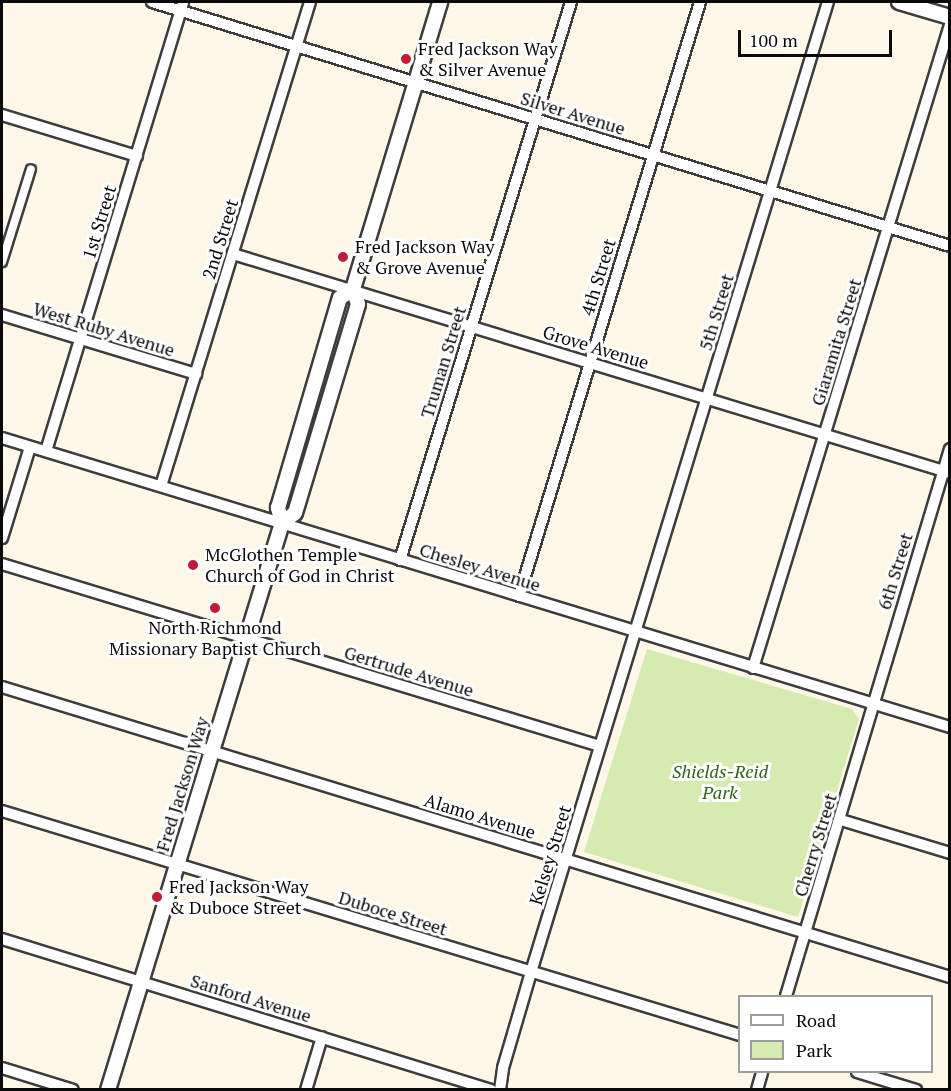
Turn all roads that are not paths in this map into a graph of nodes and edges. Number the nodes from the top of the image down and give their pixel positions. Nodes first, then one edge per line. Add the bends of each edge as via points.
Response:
1 (152, 2) edge
2 (309, 2) edge
3 (440, 2) edge
4 (571, 2) edge
5 (700, 2) edge
6 (828, 2) edge
7 (899, 2) edge
8 (182, 6) edge
9 (950, 17) edge
10 (950, 25) edge
11 (296, 46) junction
12 (416, 82) junction
13 (2, 115) edge
14 (535, 118) junction
15 (653, 154) junction
16 (137, 156) junction
17 (31, 169) dead end
18 (771, 190) junction
19 (888, 227) junction
20 (950, 246) edge
21 (233, 254) junction
22 (2, 262) edge
23 (353, 290) junction
24 (2, 315) edge
25 (471, 327) junction
26 (80, 338) junction
27 (589, 362) junction
28 (196, 374) junction
29 (707, 399) junction
30 (824, 435) junction
31 (2, 438) edge
32 (30, 447) junction
33 (950, 449) edge
34 (46, 452) junction
35 (946, 472) edge
36 (161, 486) junction
37 (282, 523) junction
38 (2, 538) edge
39 (400, 560) junction
40 (2, 564) edge
41 (519, 596) junction
42 (636, 632) junction
43 (245, 639) junction
44 (753, 668) junction
45 (2, 687) edge
46 (872, 703) junction
47 (950, 727) edge
48 (600, 746) junction
49 (211, 751) junction
50 (2, 811) edge
51 (841, 820) junction
52 (950, 853) edge
53 (566, 859) junction
54 (177, 864) junction
55 (806, 933) junction
56 (2, 939) edge
57 (531, 972) junction
58 (950, 977) edge
59 (142, 982) junction
60 (786, 995) edge
61 (738, 1034) edge
62 (322, 1037) junction
63 (2, 1068) edge
64 (761, 1073) edge
65 (864, 1073) edge
66 (73, 1089) edge
67 (108, 1089) edge
68 (306, 1089) edge
69 (491, 1089) edge
70 (500, 1089) edge
71 (757, 1089) edge
72 (916, 1089) edge

1 - 8 street, Silver Avenue
2 - 11 street, 2nd Street
3 - 12 street, Fred Jackson Way
4 - 14 street, Truman Street
5 - 15 street, 4th Street
6 - 18 street, 5th Street
7 - 9 street
8 - 11 street, Silver Avenue
8 - 16 street, 1st Street
10 - 19 street, Giaramita Street
11 - 12 street, Silver Avenue
11 - 21 street, 2nd Street
12 - 14 street, Silver Avenue
12 - 23 street, Fred Jackson Way
13 - 16 street
14 - 15 street, Silver Avenue
14 - 25 street, Truman Street
15 - 18 street, Silver Avenue
15 - 27 street, 4th Street
16 - 26 street, 1st Street
17 - 22 street
18 - 19 street, Silver Avenue
18 - 29 street, 5th Street
19 - 20 street, Silver Avenue
19 - 30 street, Giaramita Street
21 - 23 street, Grove Avenue
21 - 28 street, 2nd Street
23 - 25 street, Grove Avenue
23 - 37 street, Fred Jackson Way via 340,298 278,508
24 - 26 street, West Ruby Avenue
25 - 27 street, Grove Avenue
25 - 39 street, Truman Street
26 - 28 street, West Ruby Avenue
26 - 34 street, 1st Street
27 - 29 street, Grove Avenue
27 - 41 street, 4th Street
28 - 36 street, 2nd Street
29 - 30 street, Grove Avenue
29 - 42 street, 5th Street
30 - 35 street, Grove Avenue
30 - 44 street, Giaramita Street
31 - 32 street, Chesley Avenue
32 - 34 street, Chesley Avenue
32 - 38 street
33 - 35 street, 6th Street
34 - 36 street, Chesley Avenue
35 - 46 street, 6th Street
36 - 37 street, Chesley Avenue
37 - 39 street, Chesley Avenue
37 - 43 street, Fred Jackson Way
39 - 41 street, Chesley Avenue
40 - 43 street, Gertrude Avenue
41 - 42 street, Chesley Avenue
42 - 44 street, Chesley Avenue
42 - 48 street, Kelsey Street
43 - 48 street, Gertrude Avenue
43 - 49 street, Fred Jackson Way
44 - 46 street, Chesley Avenue
45 - 49 street, Alamo Avenue
46 - 47 street, Chesley Avenue
46 - 51 street, Cherry Street
48 - 53 street, Kelsey Street
49 - 53 street, Alamo Avenue
49 - 54 street, Fred Jackson Way
50 - 54 street, Duboce Street
51 - 52 street
51 - 55 street, Cherry Street
53 - 55 street, Alamo Avenue
53 - 57 street, Kelsey Street
54 - 57 street, Duboce Street
54 - 59 street, Fred Jackson Way
55 - 58 street, Alamo Avenue
55 - 60 street, Cherry Street
56 - 59 street, Sanford Avenue
57 - 61 street, Duboce Street
57 - 70 street, Kelsey Street
59 - 62 street, Sanford Avenue
59 - 67 street, Fred Jackson Way
62 - 68 street
62 - 69 street, Sanford Avenue
63 - 66 street
64 - 71 street
65 - 72 street

